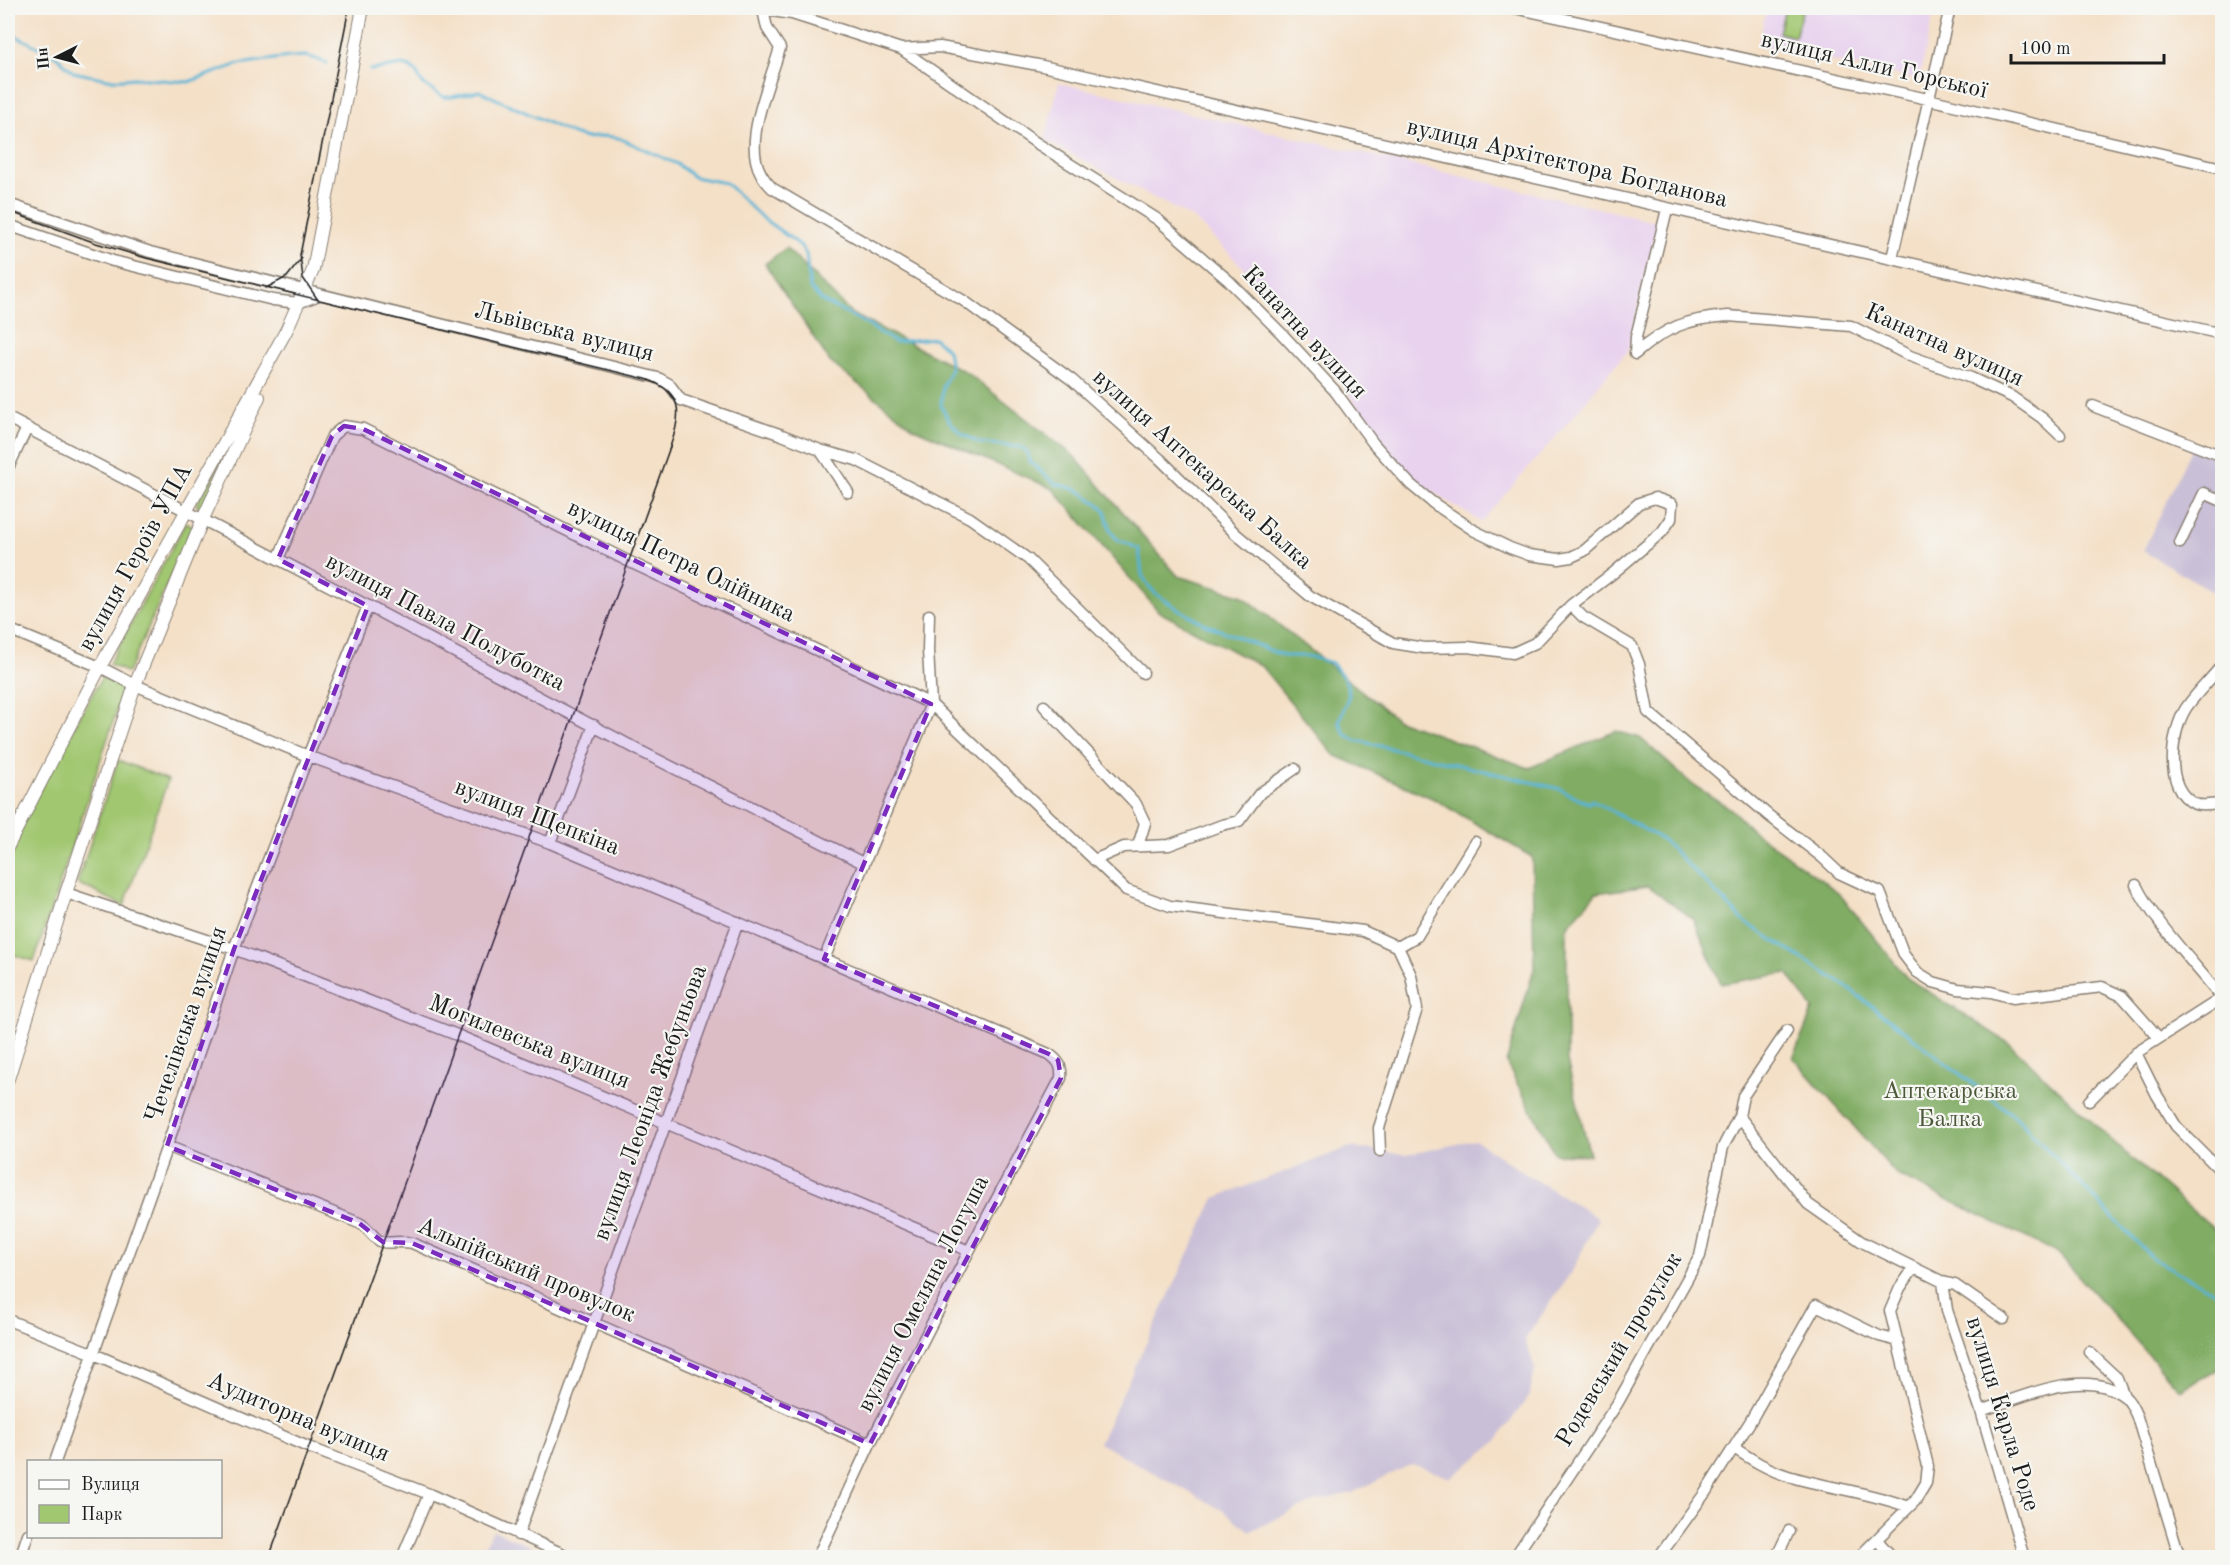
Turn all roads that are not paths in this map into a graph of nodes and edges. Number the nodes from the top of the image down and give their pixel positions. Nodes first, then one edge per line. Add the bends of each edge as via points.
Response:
1 (363, 8) edge
2 (752, 8) edge
3 (1515, 8) edge
4 (1950, 8) edge
5 (764, 9) junction
6 (793, 11) edge
7 (901, 49) junction
8 (1929, 100) junction
9 (2223, 168) edge
10 (8, 204) edge
11 (1667, 209) junction
12 (8, 225) edge
13 (1892, 258) junction
14 (303, 294) junction
15 (2223, 334) edge
16 (2093, 406) dead end
17 (8, 418) edge
18 (27, 428) junction
19 (2060, 435) dead end
20 (820, 450) junction
21 (2223, 456) edge
22 (8, 468) edge
23 (848, 492) dead end
24 (2223, 501) edge
25 (185, 512) junction
26 (202, 521) junction
27 (2180, 543) dead end
28 (278, 559) junction
29 (1571, 605) junction
30 (368, 606) junction
31 (928, 615) dead end
32 (8, 629) edge
33 (2223, 665) edge
34 (100, 667) junction
35 (1143, 673) dead end
36 (135, 685) junction
37 (931, 704) junction
38 (1044, 706) dead end
39 (594, 725) junction
40 (308, 756) junction
41 (1296, 769) dead end
42 (2223, 804) edge
43 (1475, 842) dead end
44 (550, 843) junction
45 (8, 846) edge
46 (1138, 846) junction
47 (1094, 860) junction
48 (863, 863) junction
49 (2136, 885) dead end
50 (66, 893) junction
51 (738, 922) junction
52 (1398, 947) junction
53 (234, 950) junction
54 (825, 959) junction
55 (2223, 998) edge
56 (1786, 1031) dead end
57 (2159, 1038) junction
58 (2136, 1053) junction
59 (1049, 1054) joint
60 (8, 1079) edge
61 (2089, 1101) dead end
62 (1739, 1116) junction
63 (665, 1122) junction
64 (167, 1146) junction
65 (1380, 1151) dead end
66 (2223, 1172) edge
67 (969, 1251) junction
68 (1914, 1268) junction
69 (1943, 1282) junction
70 (2004, 1319) dead end
71 (8, 1320) edge
72 (595, 1322) junction
73 (1898, 1341) junction
74 (2089, 1352) dead end
75 (94, 1354) junction
76 (2124, 1396) junction
77 (1981, 1411) junction
78 (870, 1444) junction
79 (1734, 1448) junction
80 (55, 1460) edge
81 (429, 1494) junction
82 (1909, 1507) junction
83 (1789, 1531) dead end
84 (518, 1535) junction
85 (27, 1537) edge
86 (1877, 1540) junction
87 (20, 1557) edge
88 (402, 1557) edge
89 (572, 1557) edge
90 (817, 1557) edge
91 (1515, 1557) edge
92 (1658, 1557) edge
93 (1776, 1557) edge
94 (1858, 1557) edge
95 (1893, 1557) edge
96 (2024, 1557) edge
97 (2180, 1557) edge

1 - 14 street via 313,270
2 - 5 street, Канатна вулиця
3 - 8 street, вулиця Алли Горської
4 - 8 street
5 - 6 street, Канатна вулиця
5 - 29 street, вулиця Аптекарська Балка via 767,28 780,48 761,111 756,161 772,188 964,301 1072,380 1236,534 1310,596 1393,643 1513,653 1535,643
6 - 7 street, Канатна вулиця
7 - 11 street, вулиця Архітектора Богданова via 940,47 1038,65
7 - 29 street, Канатна вулиця via 1035,142 1157,219 1197,252 1335,391 1373,443 1410,484 1476,531 1529,555 1559,559 1584,551 1639,503 1655,498 1672,504 1671,519 1662,532
8 - 9 street, вулиця Алли Горської
8 - 13 street
10 - 14 street via 121,244
11 - 13 street, вулиця Архітектора Богданова
11 - 19 street, Канатна вулиця via 1635,354 1670,328 1710,317 1851,326 1910,356 2012,397
12 - 14 street, Львівська вулиця via 113,261 273,300
13 - 15 street, вулиця Архітектора Богданова
14 - 20 street, Львівська вулиця via 639,372 669,384 681,400
14 - 25 street, вулиця Героїв УПА via 281,341
14 - 26 street, вулиця Героїв УПА
16 - 21 street
17 - 18 street, вулиця Павла Полуботка
18 - 22 street
18 - 25 street, вулиця Павла Полуботка
20 - 23 street
20 - 35 street, Львівська вулиця via 856,460 970,518 1028,558
24 - 27 street via 2204,493
25 - 26 street, вулиця Павла Полуботка
25 - 34 street, вулиця Героїв УПА
26 - 28 street, вулиця Павла Полуботка
26 - 36 street, вулиця Героїв УПА
28 - 30 street, вулиця Павла Полуботка
28 - 37 street, вулиця Петра Олійника via 332,436 344,426 363,429 645,569
29 - 57 street via 1583,617 1632,646 1640,664 1648,712 1839,873 1880,892 1904,955 1917,972 1950,987 2013,998 2102,987 2122,996
30 - 39 street, вулиця Павла Полуботка
30 - 40 street, Чечелівська вулиця
31 - 37 street
32 - 34 street, вулиця Щепкіна
33 - 42 street via 2186,708 2176,732 2172,760 2177,786 2184,795 2196,805
34 - 36 street, вулиця Щепкіна
34 - 45 street, вулиця Героїв УПА
36 - 40 street, вулиця Щепкіна
36 - 50 street, вулиця Героїв УПА
37 - 47 street, вулиця Петра Олійника
37 - 48 street
38 - 46 street via 1136,804 1145,823
39 - 44 street
39 - 48 street, вулиця Павла Полуботка
40 - 44 street, вулиця Щепкіна
40 - 53 street, Чечелівська вулиця
41 - 46 street via 1260,793 1239,821 1170,845
43 - 52 street via 1417,936
44 - 51 street, вулиця Щепкіна
46 - 47 street via 1124,847
47 - 52 street, вулиця Петра Олійника via 1126,890 1170,906 1363,931
48 - 54 street
49 - 55 street
50 - 53 street, Могилевська вулиця
50 - 60 street, вулиця Героїв УПА
51 - 54 street, вулиця Щепкіна
51 - 63 street, вулиця Леоніда Жебуньова
52 - 65 street via 1412,975 1417,1009 1379,1128
53 - 63 street, Могилевська вулиця
53 - 64 street, Чечелівська вулиця
54 - 59 street, вулиця Щепкіна
55 - 57 street
56 - 62 street, Родевський провулок via 1743,1096
57 - 58 street
58 - 61 street
58 - 66 street via 2176,1126
59 - 67 street, вулиця Омеляна Логуша via 1058,1060 1061,1078
62 - 68 street via 1808,1204 1863,1242
62 - 91 street, Родевський провулок via 1723,1147 1700,1256 1617,1404
63 - 67 street, Могилевська вулиця
63 - 72 street, вулиця Леоніда Жебуньова
64 - 72 street, Альпійський провулок via 366,1226 383,1242 412,1243
64 - 75 street, Чечелівська вулиця
67 - 78 street, вулиця Омеляна Логуша
68 - 69 street
68 - 73 street via 1890,1311
69 - 70 street
69 - 77 street, вулиця Карла Роде via 1947,1310
71 - 75 street, Аудиторна вулиця
72 - 78 street, Альпійський провулок
72 - 84 street, вулиця Леоніда Жебуньова
73 - 79 street via 1879,1336 1816,1305
73 - 82 street via 1928,1466 1926,1483
74 - 76 street via 2117,1378
75 - 80 street, Чечелівська вулиця
75 - 81 street, Аудиторна вулиця via 308,1447
76 - 77 street via 2102,1386 2079,1382
76 - 97 street via 2137,1417
77 - 96 street, вулиця Карла Роде
78 - 90 street, вулиця Омеляна Логуша
79 - 82 street via 1785,1475
79 - 92 street
81 - 84 street, Аудиторна вулиця
81 - 88 street
82 - 86 street
83 - 93 street
84 - 89 street, Аудиторна вулиця
85 - 87 street
86 - 94 street
86 - 95 street

